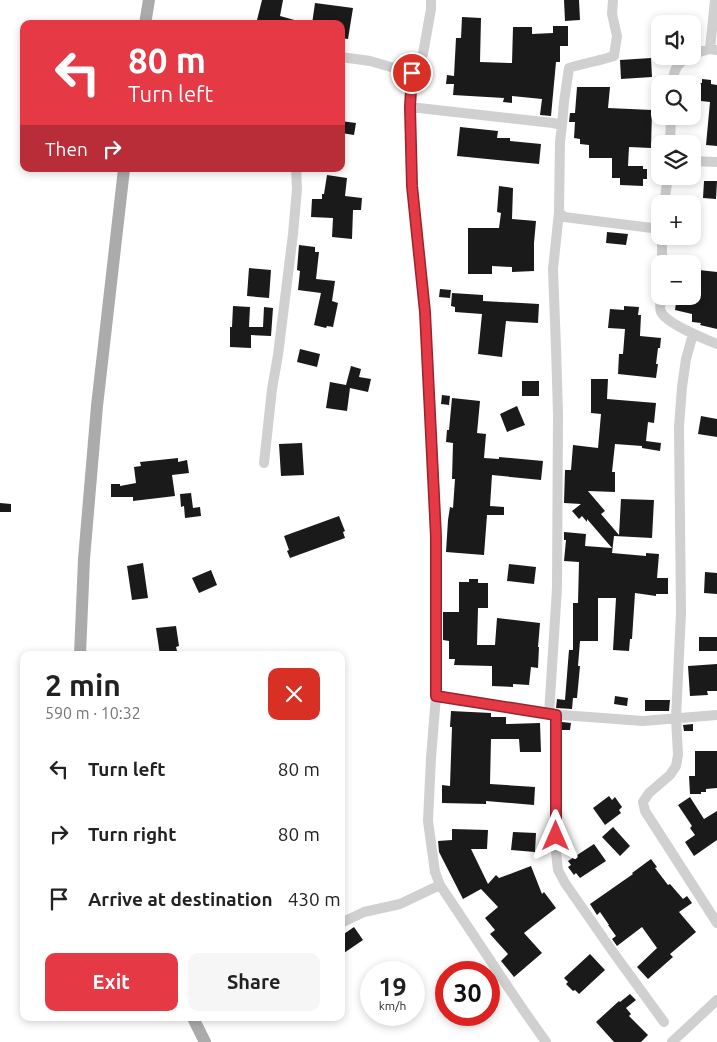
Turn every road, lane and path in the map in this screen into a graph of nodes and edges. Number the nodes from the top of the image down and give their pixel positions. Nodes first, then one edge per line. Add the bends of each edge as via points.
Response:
1 (149, 0) edge
2 (431, 0) edge
3 (613, 0) edge
4 (715, 0) edge
5 (146, 20) edge
6 (714, 49) edge
7 (701, 52) edge
8 (345, 58) edge
9 (412, 73) junction
10 (410, 107) junction
11 (562, 126) junction
12 (701, 161) edge
13 (717, 162) edge
14 (124, 172) edge
15 (296, 172) edge
16 (558, 212) junction
17 (651, 228) edge
18 (660, 305) edge
19 (693, 334) junction
20 (717, 344) edge
21 (264, 463) dead end
22 (80, 651) edge
23 (436, 696) junction
24 (552, 715) junction
25 (717, 715) edge
26 (676, 718) junction
27 (440, 885) junction
28 (345, 922) edge
29 (717, 924) edge
30 (717, 1000) edge
31 (195, 1021) edge
32 (664, 1022) dead end
33 (205, 1042) edge
34 (546, 1042) edge
35 (672, 1042) edge

1 - 5 main road
2 - 9 street via 423,54
3 - 11 street via 612,14 617,36 614,56 569,68
4 - 6 street
6 - 7 street
8 - 9 street via 370,61
9 - 10 street
10 - 11 street
10 - 23 street via 412,186 425,312 436,537
11 - 16 street
12 - 13 street
14 - 22 main road via 97,406
15 - 21 street via 293,234
16 - 17 street via 564,217
16 - 24 street via 553,269 558,414
18 - 19 street via 665,318
19 - 20 street
19 - 26 street via 686,359 679,427 681,613
23 - 24 street
23 - 27 street via 428,821 435,872
24 - 26 street via 643,721
24 - 32 street via 558,870
25 - 26 street
26 - 29 street via 676,766 643,802 645,811
27 - 28 street via 400,904 364,912
27 - 34 street
30 - 35 street
31 - 33 main road

